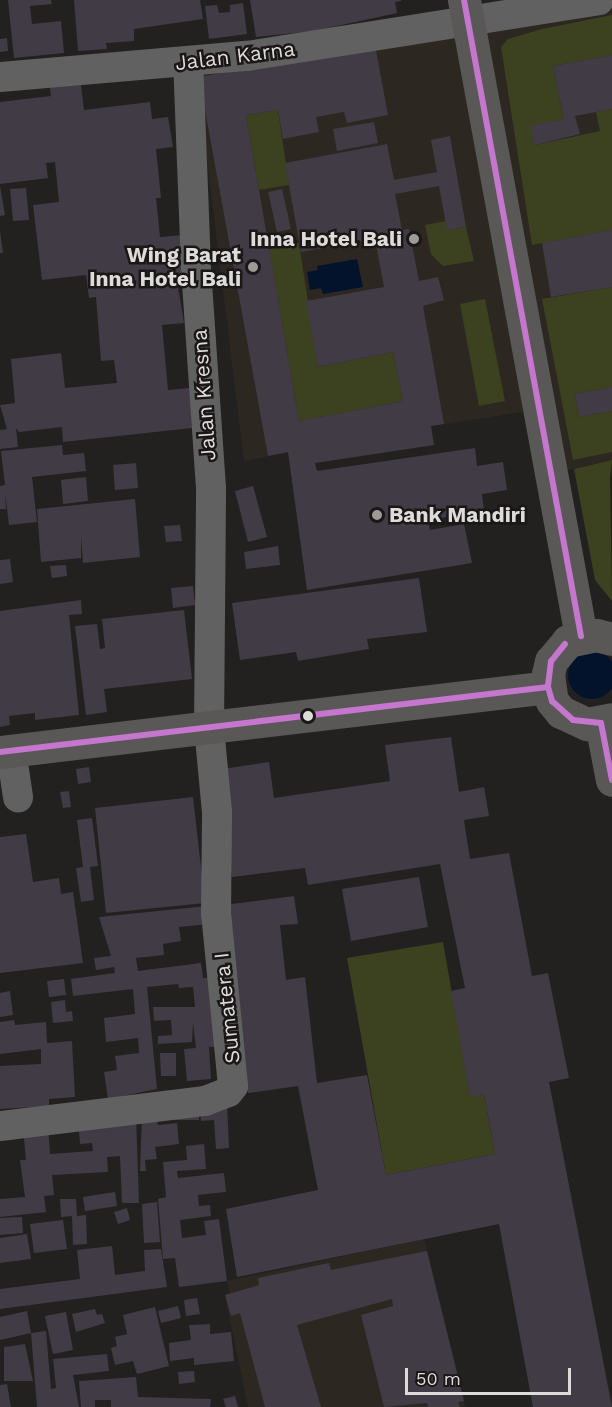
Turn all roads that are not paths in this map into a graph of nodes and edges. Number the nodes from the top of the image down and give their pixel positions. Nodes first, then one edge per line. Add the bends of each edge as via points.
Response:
1 (599, 0) edge
2 (466, 10) edge
3 (188, 62) junction
4 (0, 77) edge
5 (596, 638) edge
6 (548, 687) junction
7 (607, 721) edge
8 (209, 728) junction
9 (5, 751) edge
10 (612, 780) edge
11 (18, 797) dead end
12 (0, 1126) edge

1 - 2 street, Jalan Karna
2 - 3 street, Jalan Karna
2 - 5 main road
3 - 4 street, Jalan Karna
3 - 8 street, Jalan Kresna via 196,267 211,488
5 - 6 main road via 558,650 551,661
6 - 7 main road via 561,712 580,722
6 - 8 main road
7 - 10 main road
8 - 9 main road
8 - 12 street, Sumatera I via 217,812 216,914 233,1086 205,1101
9 - 11 street

